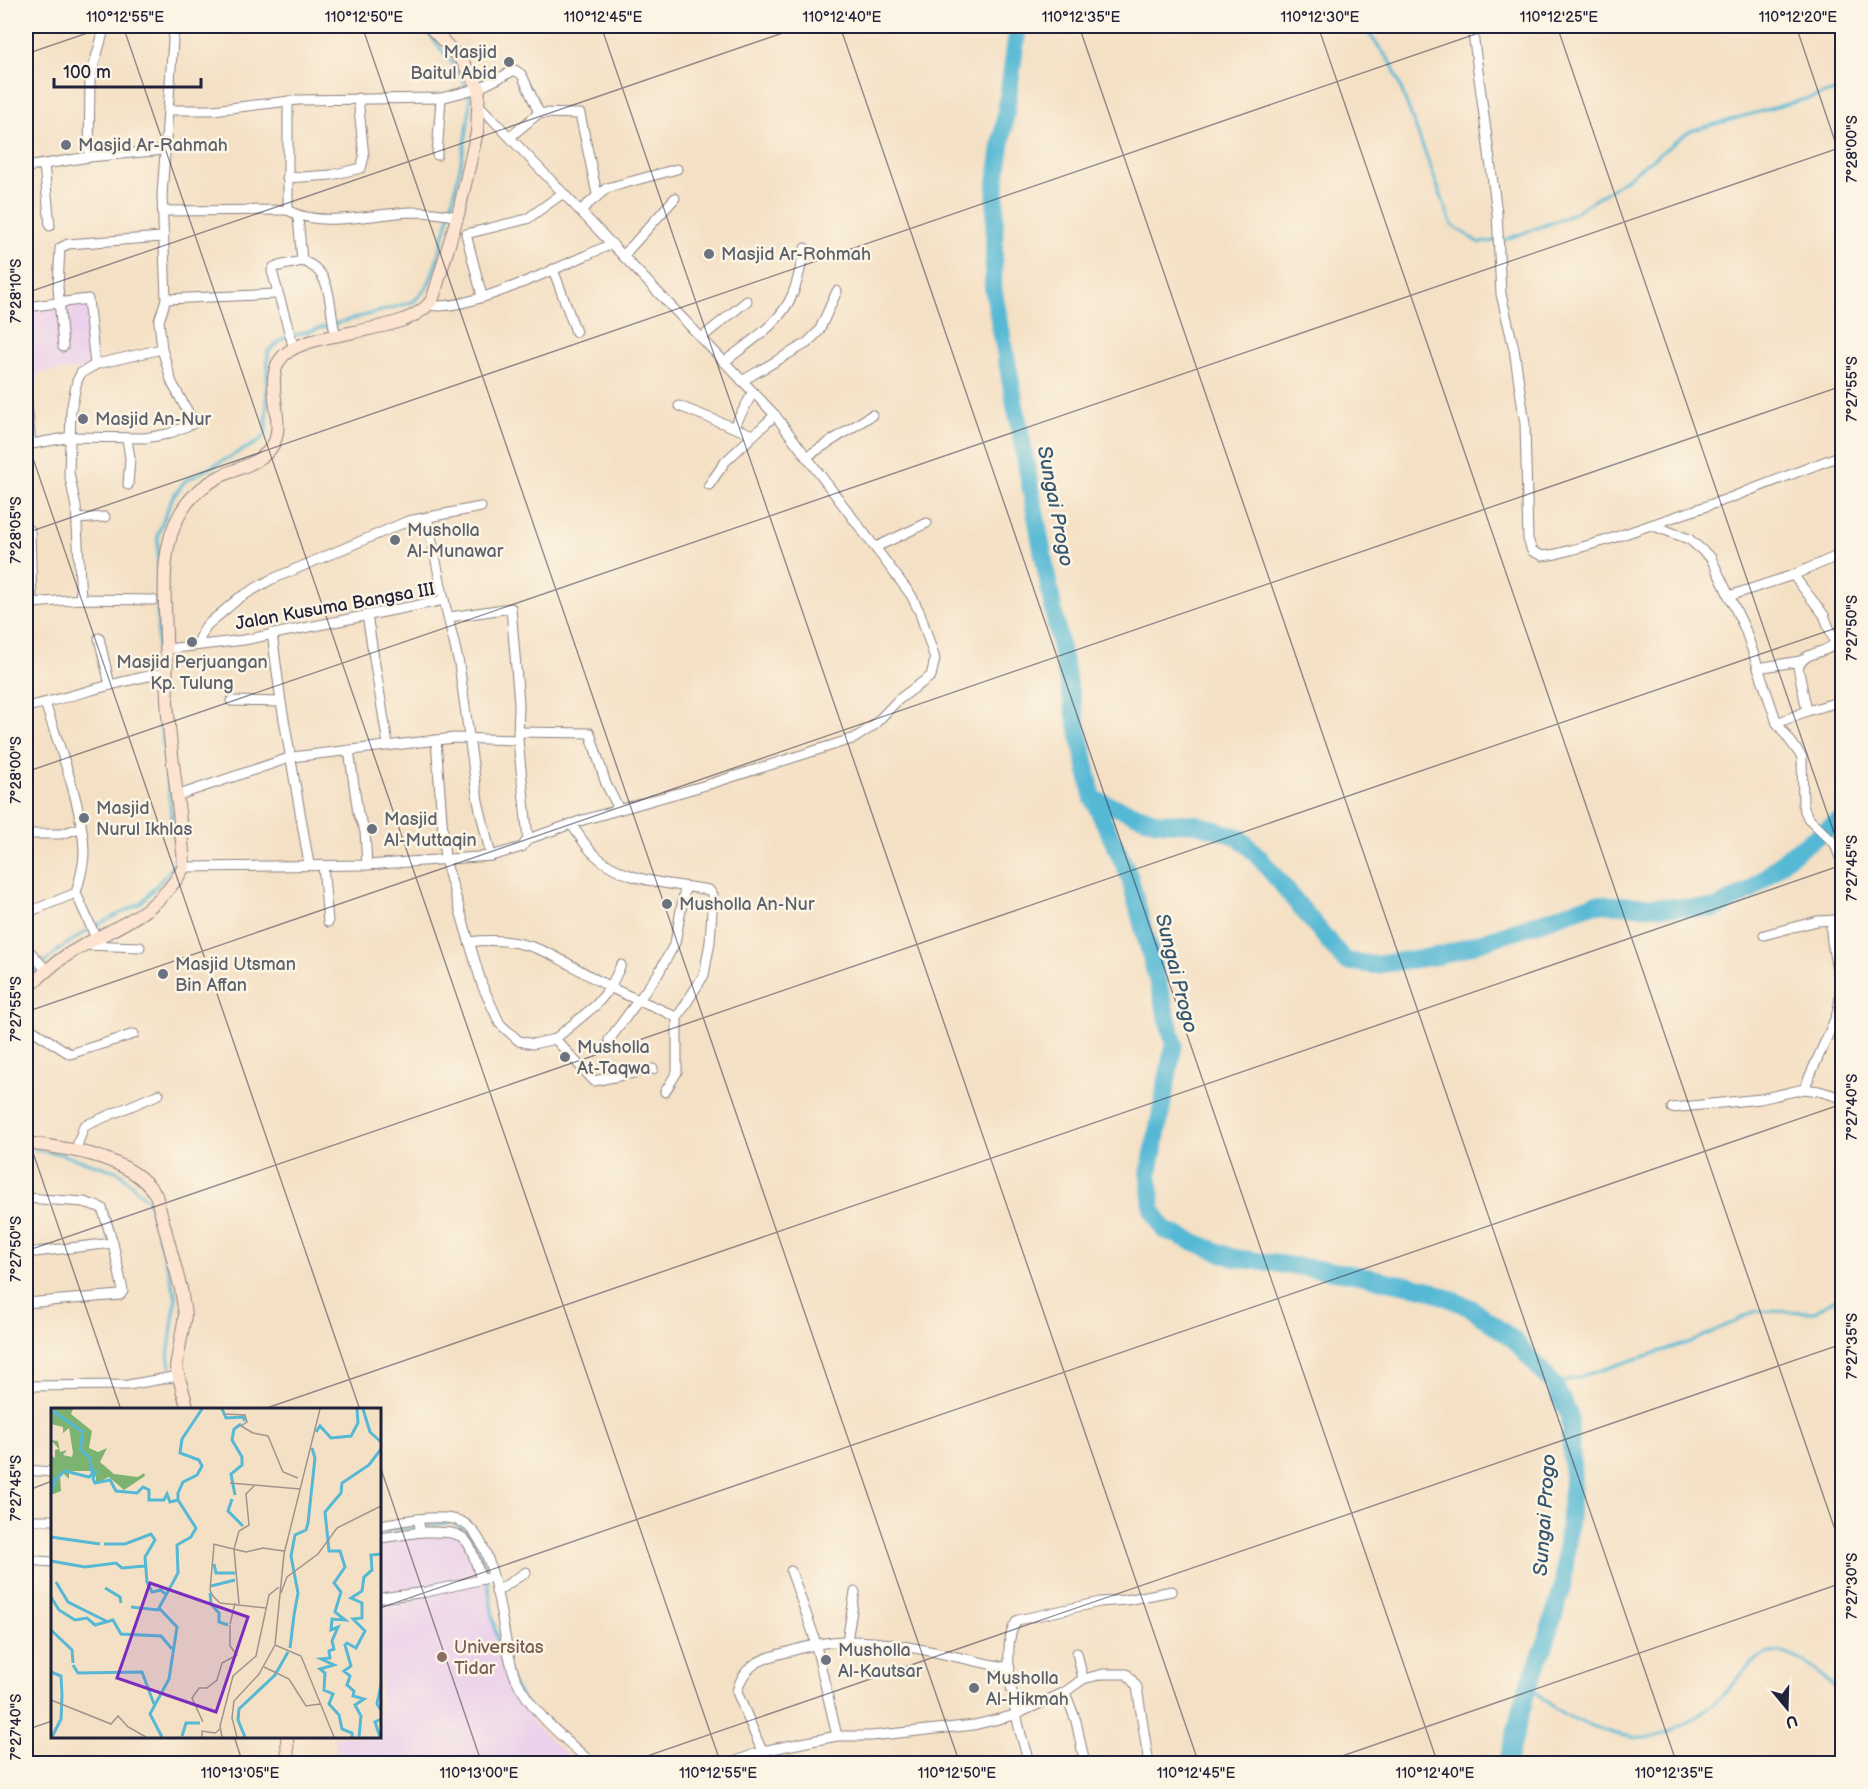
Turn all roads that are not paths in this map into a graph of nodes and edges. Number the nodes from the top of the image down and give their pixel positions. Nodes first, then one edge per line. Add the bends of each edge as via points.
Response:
1 (105, 26) edge
2 (174, 26) edge
3 (429, 26) edge
4 (1472, 26) edge
5 (476, 89) junction
6 (358, 98) junction
7 (441, 98) junction
8 (288, 101) junction
9 (477, 103) junction
10 (170, 110) junction
11 (539, 113) junction
12 (510, 137) junction
13 (164, 150) junction
14 (437, 155) dead end
15 (89, 157) junction
16 (44, 164) junction
17 (26, 167) edge
18 (677, 169) dead end
19 (287, 178) junction
20 (563, 193) junction
21 (597, 194) junction
22 (675, 198) dead end
23 (288, 210) junction
24 (163, 211) junction
25 (580, 211) junction
26 (454, 216) junction
27 (298, 217) junction
28 (50, 226) dead end
29 (162, 237) junction
30 (612, 244) junction
31 (805, 248) dead end
32 (623, 256) junction
33 (302, 261) junction
34 (554, 269) junction
35 (837, 291) dead end
36 (277, 294) junction
37 (482, 296) junction
38 (166, 298) junction
39 (747, 301) dead end
40 (61, 302) junction
41 (429, 305) junction
42 (26, 307) edge
43 (576, 332) dead end
44 (335, 336) junction
45 (701, 338) junction
46 (63, 347) dead end
47 (293, 347) junction
48 (162, 349) junction
49 (724, 362) junction
50 (95, 364) junction
51 (742, 381) junction
52 (753, 392) junction
53 (26, 393) edge
54 (679, 406) dead end
55 (872, 415) dead end
56 (775, 416) junction
57 (734, 427) junction
58 (753, 435) junction
59 (70, 437) junction
60 (127, 439) junction
61 (28, 444) edge
62 (1842, 454) edge
63 (806, 457) junction
64 (128, 485) dead end
65 (709, 485) dead end
66 (482, 507) dead end
67 (105, 517) dead end
68 (427, 517) junction
69 (77, 519) junction
70 (927, 523) dead end
71 (1651, 525) junction
72 (30, 530) dead end
73 (876, 548) junction
74 (1842, 554) edge
75 (1792, 575) junction
76 (1729, 596) junction
77 (81, 599) junction
78 (153, 600) dead end
79 (444, 600) junction
80 (29, 604) edge
81 (367, 615) junction
82 (450, 616) junction
83 (272, 633) junction
84 (99, 638) dead end
85 (1835, 643) junction
86 (198, 645) junction
87 (167, 649) junction
88 (1800, 661) junction
89 (1842, 663) edge
90 (1758, 668) junction
91 (165, 673) junction
92 (110, 685) junction
93 (1842, 700) edge
94 (231, 701) dead end
95 (281, 702) junction
96 (45, 703) junction
97 (26, 707) edge
98 (1807, 711) junction
99 (1777, 723) junction
100 (518, 736) junction
101 (469, 737) junction
102 (436, 740) junction
103 (388, 745) junction
104 (349, 750) junction
105 (292, 758) junction
106 (176, 796) junction
107 (620, 808) junction
108 (571, 824) junction
109 (80, 828) junction
110 (26, 834) edge
111 (528, 839) junction
112 (491, 856) junction
113 (445, 860) junction
114 (1842, 863) edge
115 (309, 864) junction
116 (323, 865) junction
117 (367, 866) junction
118 (184, 867) junction
119 (685, 888) junction
120 (76, 893) junction
121 (26, 913) edge
122 (1840, 919) edge
123 (328, 922) dead end
124 (94, 932) junction
125 (1764, 935) dead end
126 (470, 942) junction
127 (84, 945) junction
128 (26, 947) edge
129 (140, 947) dead end
130 (621, 965) dead end
131 (46, 970) junction
132 (610, 988) junction
133 (26, 990) edge
134 (640, 999) junction
135 (677, 1018) junction
136 (1839, 1019) edge
137 (26, 1026) edge
138 (134, 1034) dead end
139 (555, 1039) junction
140 (609, 1040) dead end
141 (653, 1069) dead end
142 (1804, 1089) junction
143 (665, 1092) dead end
144 (159, 1094) dead end
145 (1842, 1098) edge
146 (1672, 1108) dead end
147 (26, 1143) edge
148 (76, 1149) junction
149 (26, 1198) edge
150 (113, 1244) junction
151 (26, 1253) edge
152 (26, 1303) edge
153 (173, 1377) junction
154 (26, 1386) edge
155 (187, 1408) edge
156 (26, 1470) edge
157 (51, 1472) edge
158 (26, 1520) edge
159 (51, 1520) edge
160 (381, 1524) edge
161 (419, 1526) junction
162 (381, 1538) edge
163 (26, 1560) edge
164 (51, 1562) edge
165 (792, 1571) dead end
166 (526, 1572) dead end
167 (487, 1579) junction
168 (1172, 1591) dead end
169 (496, 1592) junction
170 (855, 1592) dead end
171 (381, 1598) edge
172 (847, 1641) junction
173 (816, 1644) junction
174 (1077, 1653) dead end
175 (1010, 1668) junction
176 (1083, 1679) junction
177 (1065, 1692) junction
178 (1015, 1715) junction
179 (837, 1737) junction
180 (287, 1738) edge
181 (762, 1751) junction
182 (288, 1764) edge
183 (592, 1764) edge
184 (729, 1764) edge
185 (1030, 1764) edge
186 (1085, 1764) edge
187 (1149, 1764) edge

1 - 15 street via 90,79
2 - 10 street
3 - 5 main road via 462,61
4 - 71 street via 1497,213 1502,303 1514,350 1525,424 1529,546 1536,554 1556,554
5 - 7 street
5 - 9 main road
5 - 11 street via 510,71 519,71
6 - 7 street
6 - 8 street
6 - 19 street via 364,157 361,168
7 - 14 street
8 - 10 street via 213,110
8 - 19 street
9 - 12 street
9 - 26 main road via 477,132
10 - 13 street
11 - 12 street
11 - 21 street via 580,114
12 - 20 street
13 - 15 street
13 - 24 street
15 - 16 street
16 - 17 street
16 - 28 street
18 - 21 street
19 - 23 street
20 - 25 street
20 - 37 street via 527,219 466,234
21 - 25 street
22 - 32 street
23 - 24 street
23 - 27 street
24 - 29 street
25 - 30 street
26 - 27 street via 410,212 354,219
26 - 41 main road via 442,275
27 - 33 street
29 - 38 street
29 - 40 street via 64,245 59,252
30 - 32 street
30 - 34 street
31 - 49 street via 794,293 786,307 765,331
32 - 45 street
33 - 36 street via 273,268
33 - 44 street via 320,270 326,279
34 - 37 street
34 - 43 street
35 - 51 street via 819,331 807,344
36 - 38 street
36 - 47 street
37 - 41 street via 440,308
38 - 48 street via 159,321
39 - 45 street
40 - 42 street
40 - 46 street
40 - 50 street via 89,300
41 - 44 main road via 411,315
44 - 47 main road
45 - 49 street
47 - 87 main road via 275,369 276,435 268,452 212,482 180,513 165,560
48 - 50 street
48 - 60 street via 172,383 194,423 168,434
49 - 51 street
50 - 59 street via 76,381
51 - 52 street
52 - 56 street
52 - 57 street
53 - 61 street
54 - 57 street
55 - 63 street
56 - 58 street
56 - 63 street
57 - 58 street
58 - 65 street via 725,462
59 - 60 street
59 - 61 street
59 - 69 street via 70,478
60 - 64 street
62 - 71 street
63 - 73 street
66 - 68 street
67 - 69 street
68 - 79 street
68 - 86 street via 408,521 262,585 239,598 207,626
69 - 77 street
70 - 73 street
71 - 76 street via 1677,533 1705,551
72 - 80 street
73 - 107 street via 920,613 935,659 931,676 855,738
74 - 75 street
75 - 76 street
75 - 85 street via 1824,615
76 - 90 street
77 - 78 street
77 - 80 street
79 - 81 street, Jalan Kusuma Bangsa III
79 - 82 street, Jalan Kusuma Bangsa III
81 - 83 street, Jalan Kusuma Bangsa III
81 - 103 street
82 - 100 street via 511,608
82 - 101 street, Jalan Kusuma Bangsa III
83 - 86 street, Jalan Kusuma Bangsa III
83 - 95 street
84 - 92 street
85 - 88 street
85 - 89 street
86 - 87 street, Jalan Kusuma Bangsa III
87 - 91 main road
88 - 90 street
88 - 98 street via 1799,680
90 - 99 street
91 - 92 street
91 - 106 main road
92 - 96 street
93 - 98 street
94 - 95 street
95 - 105 street
96 - 97 street
96 - 109 street
98 - 99 street
99 - 114 street via 1802,758 1802,802 1808,818 1830,838
100 - 101 street
100 - 107 street via 590,733 606,784
100 - 111 street
101 - 102 street
101 - 112 street, Jalan Kusuma Bangsa III
102 - 103 street
102 - 113 street
103 - 104 street
104 - 105 street
104 - 117 street via 358,813 365,831
105 - 106 street
105 - 115 street
106 - 118 main road
107 - 108 street
108 - 111 street
108 - 119 street via 604,862 641,879
109 - 110 street via 61,834
109 - 120 street via 84,858
111 - 112 street via 522,847
112 - 113 street
113 - 117 street
113 - 126 street
115 - 116 street
115 - 118 street
116 - 117 street
116 - 123 street
118 - 124 main road via 172,889 153,906
119 - 134 street via 675,943
119 - 135 street via 711,891 710,942 704,975
120 - 121 street
120 - 124 street
122 - 125 street
122 - 136 street via 1831,928 1840,978
124 - 127 main road
126 - 132 street via 493,939 525,943 590,974
126 - 139 street via 482,984 500,1024 519,1041 533,1044
127 - 129 street
127 - 131 main road
128 - 131 street
130 - 132 street
131 - 133 main road
132 - 134 street
132 - 139 street
134 - 135 street
134 - 140 street
135 - 143 street via 677,1072
136 - 142 street
137 - 138 street via 70,1054
139 - 141 street via 594,1081
142 - 145 street
142 - 146 street via 1760,1099
144 - 148 street via 84,1126
147 - 148 main road
148 - 153 main road via 136,1174 156,1195 181,1288 184,1316
149 - 150 street via 84,1202 102,1208
150 - 151 street
150 - 152 street via 122,1294
153 - 154 street via 128,1385
153 - 155 main road
156 - 157 street
158 - 159 street
160 - 161 street
161 - 162 street
161 - 167 street via 464,1538
163 - 164 street
165 - 173 street
166 - 169 street
167 - 169 street
167 - 171 street
168 - 175 street via 1018,1620 1010,1634
169 - 183 street via 516,1679 539,1711
170 - 172 street
172 - 173 street
172 - 175 street via 930,1651
173 - 179 street
173 - 181 street via 755,1661 737,1688
174 - 176 street
175 - 178 street
176 - 177 street
176 - 187 street via 1120,1673 1132,1678 1137,1687
177 - 178 street
177 - 186 street
178 - 179 street via 945,1729
178 - 185 street
179 - 181 street
180 - 182 main road
181 - 184 street

